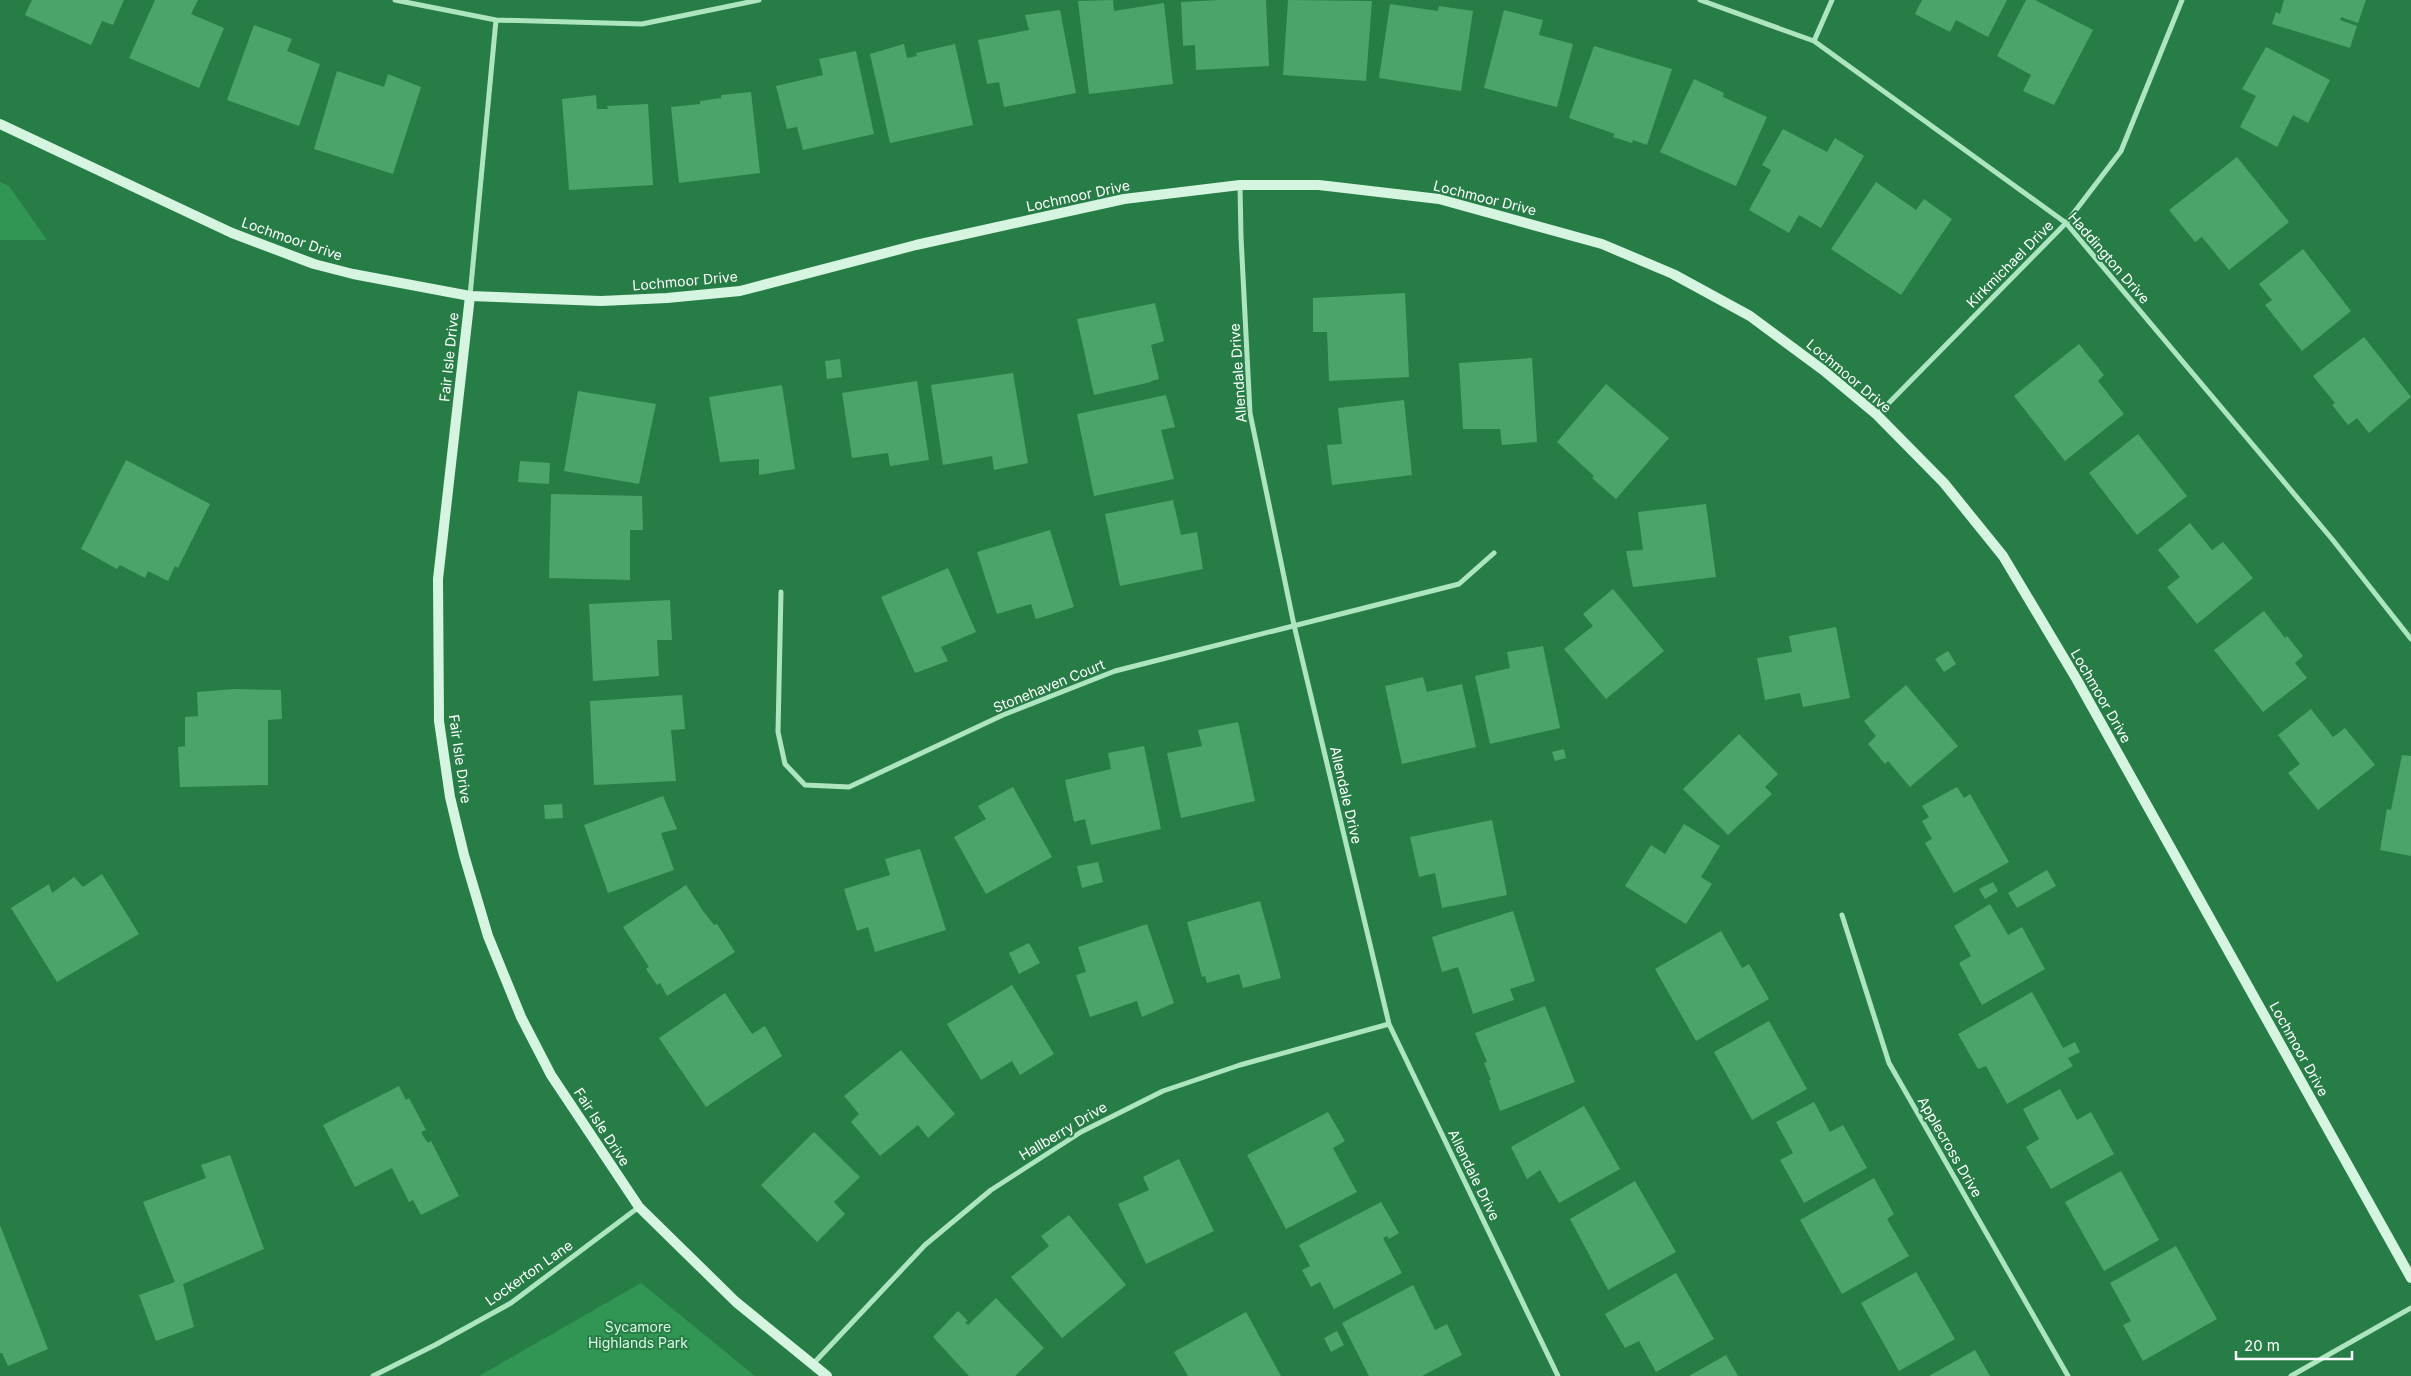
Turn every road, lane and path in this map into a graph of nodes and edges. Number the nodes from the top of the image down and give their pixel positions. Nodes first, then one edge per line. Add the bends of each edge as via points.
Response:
1 (395, 0) edge
2 (759, 0) edge
3 (1700, 0) edge
4 (1832, 0) edge
5 (2182, 0) edge
6 (496, 20) junction
7 (1814, 41) junction
8 (0, 124) edge
9 (1240, 184) junction
10 (2066, 223) junction
11 (470, 296) junction
12 (1877, 415) junction
13 (1494, 553) dead end
14 (781, 592) dead end
15 (1294, 625) junction
16 (2411, 639) edge
17 (1842, 915) dead end
18 (1388, 1024) junction
19 (639, 1207) junction
20 (2411, 1278) edge
21 (2411, 1308) edge
22 (812, 1364) junction
23 (373, 1376) edge
24 (827, 1376) edge
25 (1558, 1376) edge
26 (2068, 1376) edge
27 (2291, 1376) edge

1 - 6 street
2 - 6 street via 642,24
3 - 7 street, Haddington Drive
4 - 7 street
5 - 10 street, Kirkmichael Drive via 2121,151
6 - 11 street, Fair Isle Drive
7 - 10 street, Haddington Drive
8 - 11 street, Lochmoor Drive via 232,233 314,264
9 - 11 street, Lochmoor Drive via 1124,199 916,245 740,290 601,301
9 - 12 street, Lochmoor Drive via 1319,185 1439,199 1602,244 1674,274 1750,316
9 - 15 street, Allendale Drive via 1250,413
10 - 12 street, Kirkmichael Drive
10 - 16 street, Haddington Drive via 2332,539
11 - 19 street, Fair Isle Drive via 438,579 439,721 450,797 488,936 521,1017 551,1075
12 - 20 street, Lochmoor Drive via 1944,483 2003,556 2077,680
13 - 15 street, Stonehaven Court via 1459,584
14 - 15 street, Stonehaven Court via 778,732 786,764 805,785 849,787 1003,715 1115,671
15 - 18 street, Allendale Drive
17 - 26 street, Applecross Drive via 1889,1063
18 - 22 street, Hallberry Drive via 1240,1065 1163,1091 1081,1132 991,1190 925,1245
18 - 25 street, Allendale Drive
19 - 22 street, Fair Isle Drive via 736,1302
19 - 23 street, Lockerton Lane via 511,1303
21 - 27 street
22 - 24 street, Fair Isle Drive

